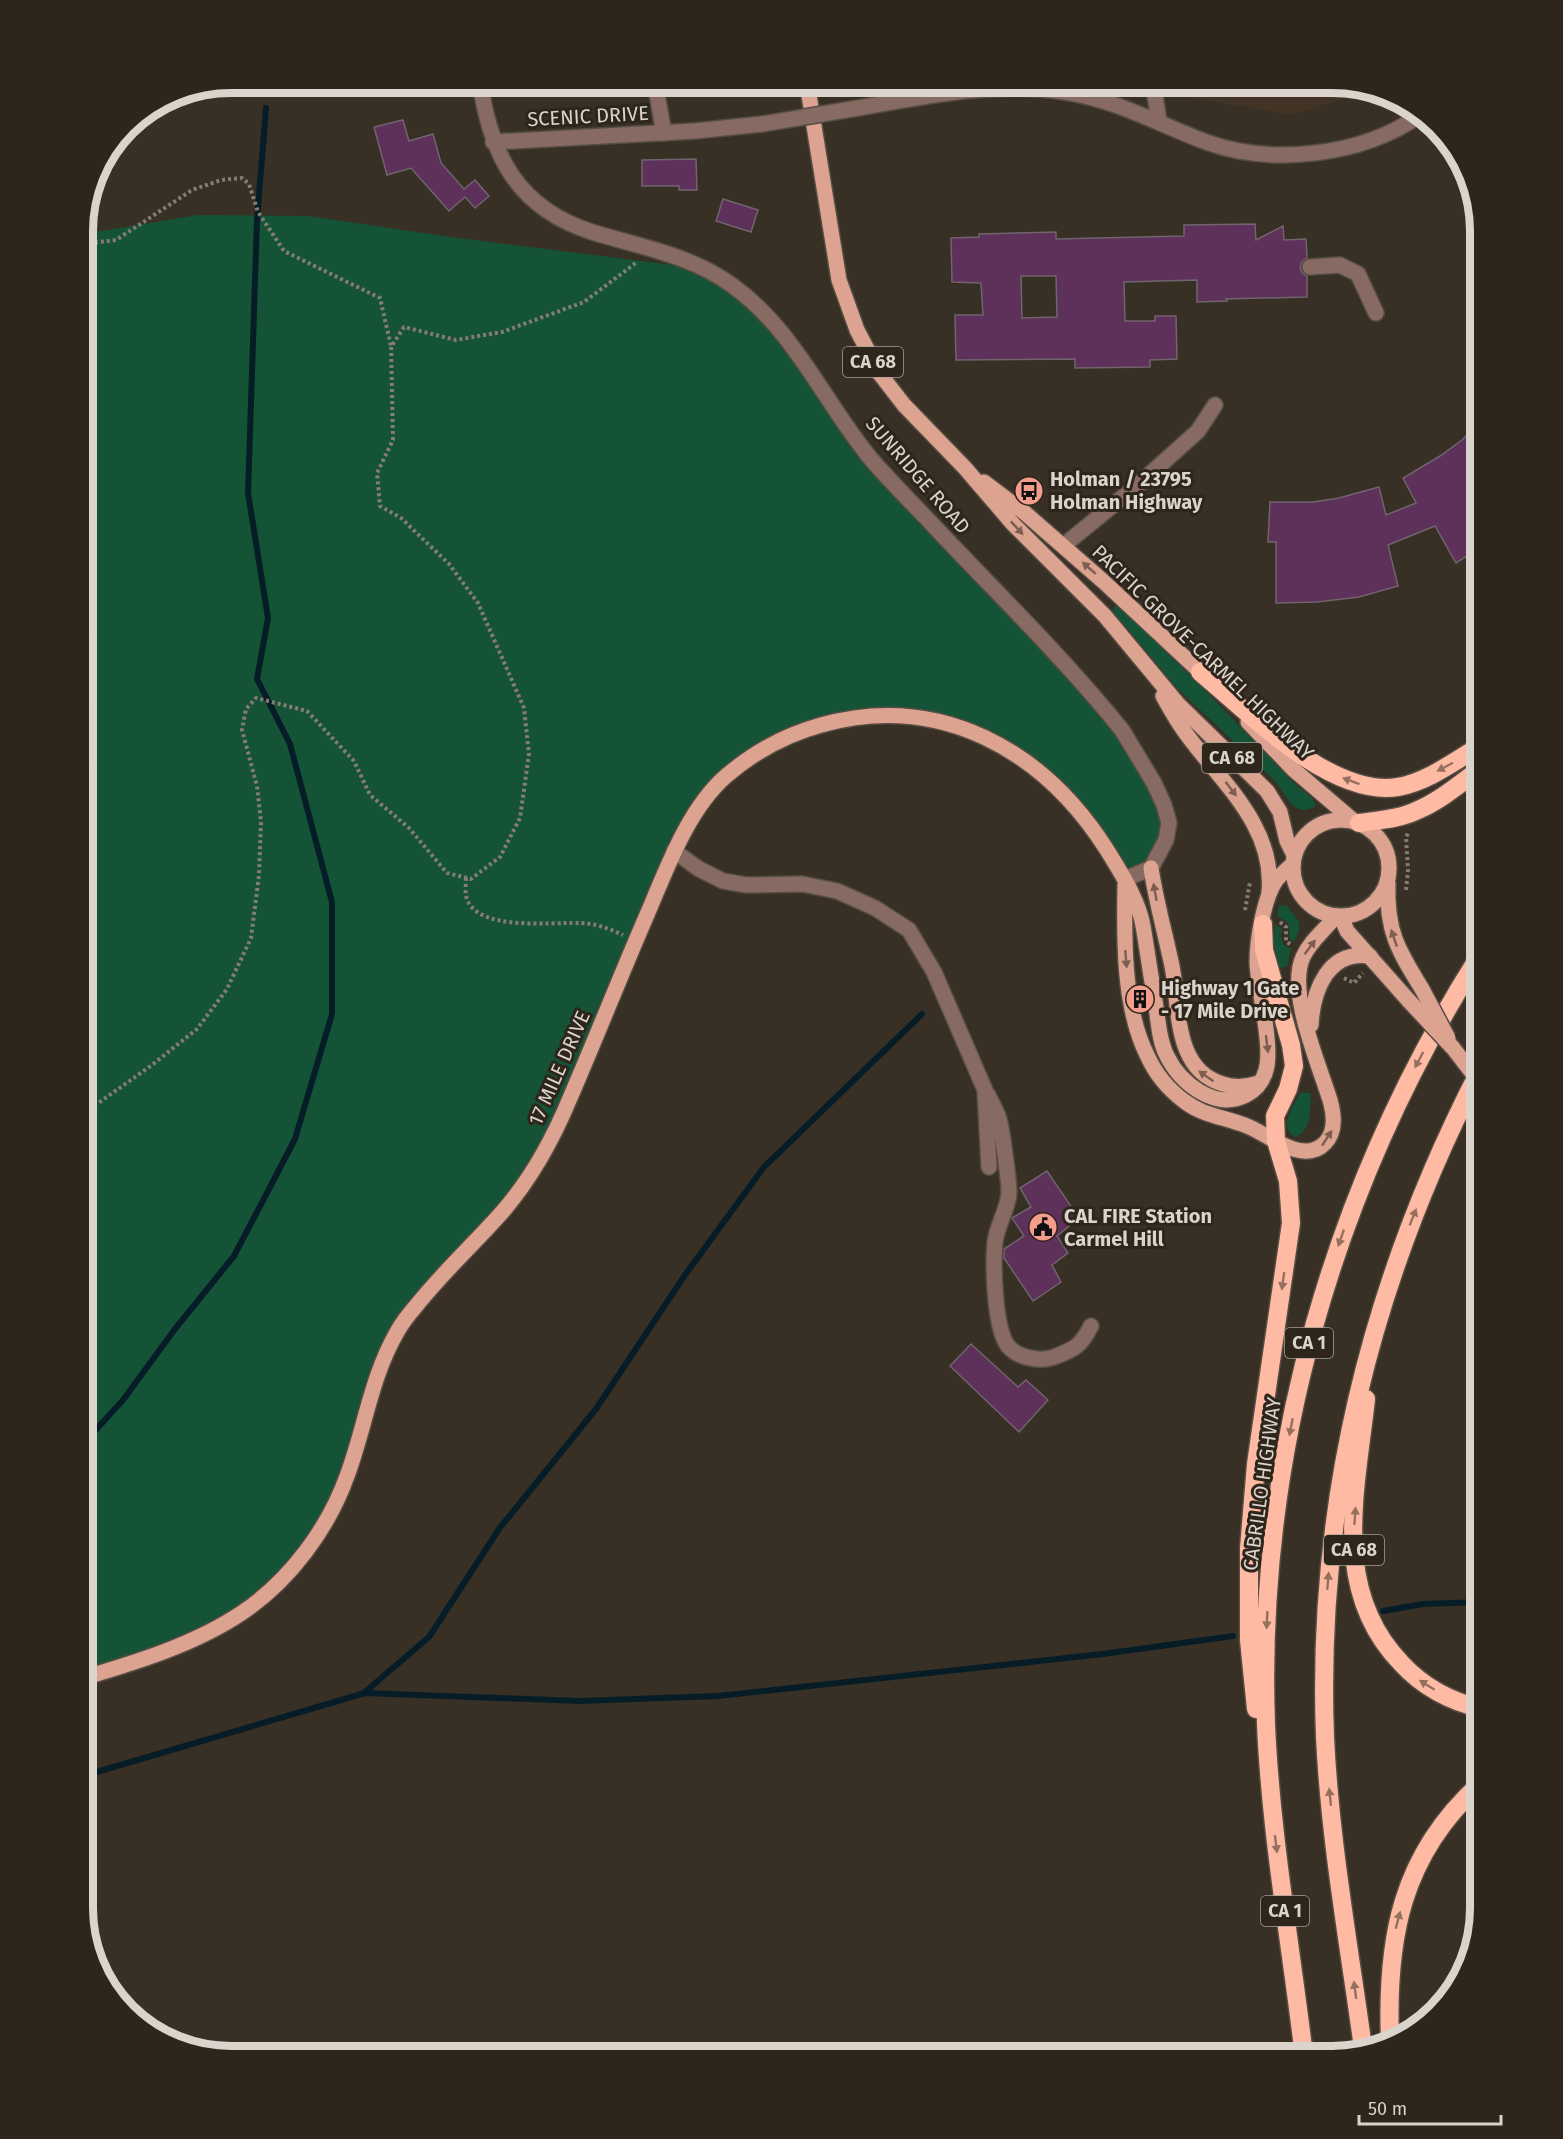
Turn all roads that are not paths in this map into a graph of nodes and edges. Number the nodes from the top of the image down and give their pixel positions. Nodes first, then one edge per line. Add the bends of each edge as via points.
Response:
1 (481, 93) edge
2 (657, 93) edge
3 (809, 93) edge
4 (945, 93) edge
5 (1070, 93) edge
6 (1155, 93) edge
7 (1413, 119) edge
8 (1159, 122) junction
9 (664, 133) junction
10 (493, 142) junction
11 (1310, 267) dead end
12 (1376, 313) dead end
13 (1215, 405) dead end
14 (965, 468) junction
15 (1063, 546) junction
16 (1151, 672) junction
17 (1200, 672) junction
18 (1470, 752) edge
19 (1470, 776) edge
20 (1357, 822) junction
21 (674, 851) junction
22 (1293, 859) junction
23 (1151, 868) junction
24 (1389, 877) junction
25 (1125, 879) junction
26 (1266, 905) junction
27 (1338, 917) junction
28 (1268, 921) junction
29 (1369, 963) junction
30 (1470, 972) edge
31 (1312, 1043) junction
32 (1453, 1048) junction
33 (1470, 1070) edge
34 (1261, 1082) junction
35 (985, 1090) junction
36 (1470, 1090) edge
37 (1276, 1141) junction
38 (989, 1167) dead end
39 (1091, 1326) dead end
40 (1374, 1332) junction
41 (93, 1674) edge
42 (1470, 1705) edge
43 (1268, 1765) junction
44 (1470, 1794) edge
45 (1390, 2033) edge
46 (1362, 2042) edge
47 (1303, 2046) edge

1 - 10 street, SUNRIDGE ROAD
2 - 9 street
3 - 14 main road, PACIFIC GROVE-CARMEL HIGHWAY / CA 68 via 835,260 850,311 885,382
4 - 9 street, SCENIC DRIVE, bridge via 762,124
5 - 8 street, SCENIC DRIVE, bridge via 1130,109
6 - 8 street
7 - 8 street, SCENIC DRIVE via 1388,133 1343,148 1287,155 1232,150
9 - 10 street, SCENIC DRIVE
10 - 23 street, SUNRIDGE ROAD via 511,175 548,211 583,229 689,262 734,286 765,313 793,345 872,459 1108,712 1144,765 1167,814 1166,840
11 - 12 street via 1340,265 1358,274
13 - 15 street via 1198,431
14 - 15 main road, PACIFIC GROVE-CARMEL HIGHWAY / CA 68
14 -> 16 main road, PACIFIC GROVE-CARMEL HIGHWAY / CA 68 via 1021,532 1105,616
17 -> 15 main road, PACIFIC GROVE-CARMEL HIGHWAY / CA 68
16 - 22 main road, PACIFIC GROVE-CARMEL HIGHWAY / CA 68 via 1271,796 1280,812
16 -> 26 main road via 1181,726 1251,819 1268,862
18 -> 17 highway via 1408,784 1368,786 1298,753
17 - 20 main road, PACIFIC GROVE-CARMEL HIGHWAY / CA 68 via 1294,770
19 - 20 highway via 1417,811
20 - 22 main road via 1334,820 1316,827 1299,843
20 - 24 main road, CA 68 via 1373,831 1384,844
21 - 25 main road, 17 MILE DRIVE via 720,781 769,745 838,720 902,714 963,728 1021,757 1070,801
21 - 35 street via 723,881 746,885 802,884 837,891 875,908 909,930 934,972
21 - 41 main road, 17 MILE DRIVE via 541,1160 524,1186 398,1329 380,1368 337,1503 311,1544 278,1583 247,1610 219,1627
22 - 26 main road via 1274,884
22 - 27 main road, CA 68 via 1296,885 1304,898 1324,914
23 - 25 street
34 -> 23 main road via 1233,1087 1210,1080 1186,1052
24 - 27 main road via 1372,904 1358,914
32 -> 24 main road, CA 68, bridge via 1392,934
25 - 34 main road, 17 MILE DRIVE via 1142,919 1159,1032 1169,1061 1187,1083 1211,1097 1238,1098
25 -> 37 main road via 1128,977 1133,1012 1147,1057 1164,1082 1186,1102
26 - 28 main road
27 - 29 main road, CA 68
31 -> 27 main road via 1299,994 1299,971 1305,951
28 -> 34 main road via 1257,960 1268,1060
28 - 37 highway via 1264,950 1294,1060 1292,1081 1275,1116
29 - 31 main road via 1357,955 1347,958 1324,977 1312,1006
29 - 32 main road, CA 68, bridge
30 -> 43 highway, CABRILLO HIGHWAY / CA 1 via 1422,1053 1377,1146 1329,1271 1307,1351 1282,1474 1272,1557 1266,1670
37 -> 31 main road via 1295,1150 1310,1151 1322,1146 1330,1136 1332,1107
32 - 33 main road, CA 68, bridge
35 - 38 street
35 - 39 street via 999,1117 1009,1194 994,1263 993,1287 1002,1335 1008,1346 1022,1356 1046,1360 1076,1348
40 -> 36 highway via 1414,1215
37 -> 43 highway via 1288,1181 1291,1223 1254,1485 1248,1599 1252,1681
42 -> 40 highway, CA 68 via 1451,1699 1408,1671 1376,1632 1360,1597 1354,1527
46 -> 40 highway via 1329,1790 1324,1659 1338,1495 1353,1412
43 -> 47 highway, CABRILLO HIGHWAY / CA 1
45 -> 44 highway via 1391,1959 1406,1893 1441,1828

